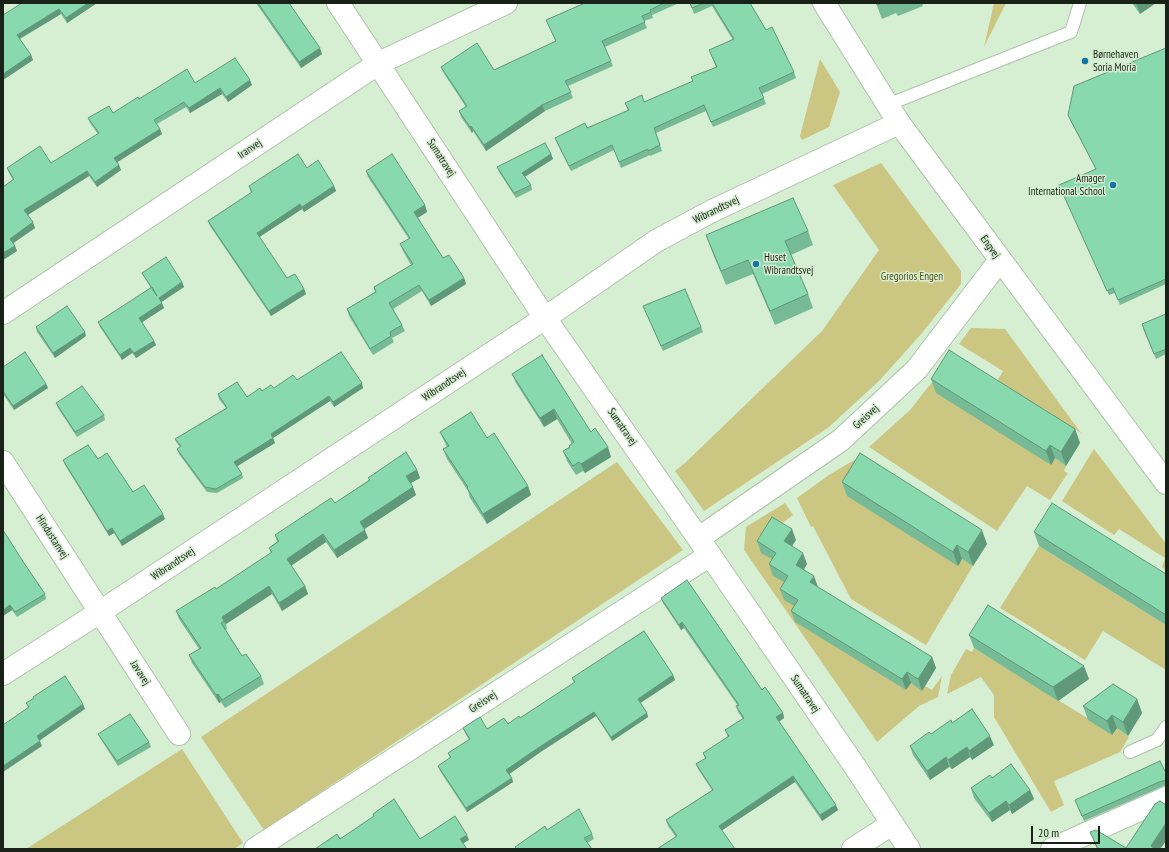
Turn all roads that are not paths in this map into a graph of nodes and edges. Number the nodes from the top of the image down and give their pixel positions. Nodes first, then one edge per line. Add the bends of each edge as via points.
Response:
1 (338, 3) edge
2 (506, 3) edge
3 (824, 3) edge
4 (1080, 3) edge
5 (379, 64) junction
6 (887, 105) junction
7 (899, 123) junction
8 (1000, 260) junction
9 (3, 313) edge
10 (545, 318) junction
11 (3, 462) edge
12 (1166, 483) edge
13 (704, 546) junction
14 (100, 612) junction
15 (3, 674) edge
16 (1166, 728) edge
17 (179, 734) dead end
18 (1130, 752) dead end
19 (1166, 798) edge
20 (892, 824) junction
21 (255, 849) edge
22 (853, 849) edge
23 (909, 849) edge
24 (1052, 849) edge

1 - 5 street, Sumatravej
2 - 5 street, Iranvej
3 - 6 street, Engvej
4 - 6 lane via 1071,32
5 - 9 street, Iranvej
5 - 10 street, Sumatravej
6 - 7 street, Engvej
7 - 8 street, Engvej
7 - 10 street, Wibrandtsvej via 712,211 656,241
8 - 12 street, Engvej
8 - 13 street, Greisvej via 917,369 841,440
10 - 13 street, Sumatravej
10 - 14 street, Wibrandtsvej
11 - 14 street, Hindustanvej
13 - 20 street, Sumatravej
13 - 21 street, Greisvej
14 - 15 street, Wibrandtsvej
14 - 17 street, Javavej
16 - 18 lane via 1157,740
19 - 24 street
20 - 22 street
20 - 23 street, Sumatravej

